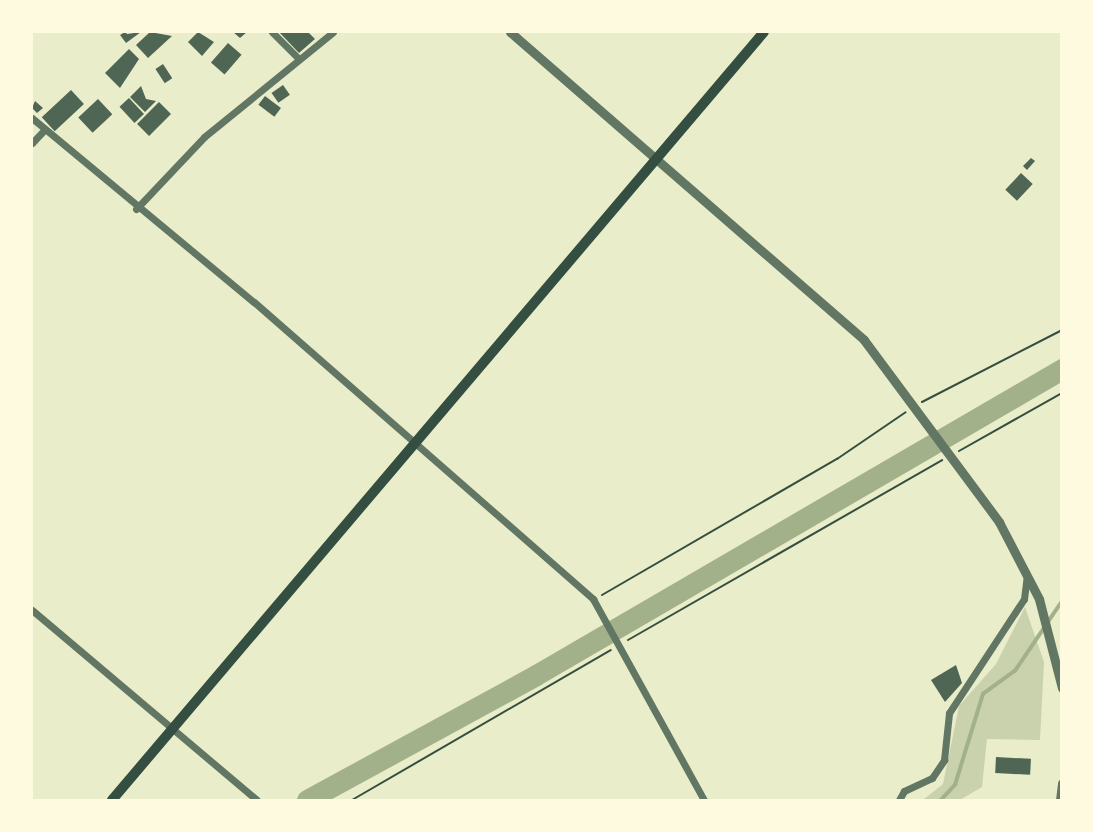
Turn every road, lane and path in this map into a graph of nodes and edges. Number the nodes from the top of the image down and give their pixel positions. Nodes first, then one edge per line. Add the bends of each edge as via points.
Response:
1 (272, 32) edge
2 (316, 32) edge
3 (333, 32) edge
4 (510, 32) edge
5 (764, 32) edge
6 (324, 40) junction
7 (299, 59) junction
8 (32, 118) edge
9 (44, 130) junction
10 (32, 143) edge
11 (657, 158) junction
12 (136, 209) junction
13 (1062, 330) edge
14 (1062, 393) edge
15 (914, 406) junction
16 (414, 444) junction
17 (951, 455) junction
18 (1027, 575) junction
19 (593, 600) junction
20 (32, 610) edge
21 (617, 646) junction
22 (1062, 688) edge
23 (173, 730) junction
24 (1062, 783) edge
25 (112, 800) edge
26 (257, 800) edge
27 (352, 800) edge
28 (704, 800) edge
29 (899, 800) edge
30 (1060, 800) edge

1 - 7 street
2 - 6 street
3 - 6 street
4 - 11 street
5 - 11 main road
6 - 7 street
7 - 12 street via 204,137
8 - 9 street
9 - 10 street
9 - 12 street
11 - 15 street via 841,316
11 - 16 main road
12 - 16 street via 254,302
13 - 15 path
14 - 17 path
15 - 17 street
15 - 19 path via 838,460
16 - 19 street
16 - 23 main road
17 - 18 street
17 - 21 path
18 - 22 street via 1050,629
18 - 29 street via 1024,599 949,713 944,760 932,778 904,791
19 - 21 street
20 - 23 street
21 - 27 path
21 - 28 street
23 - 25 main road
23 - 26 street
24 - 30 street

